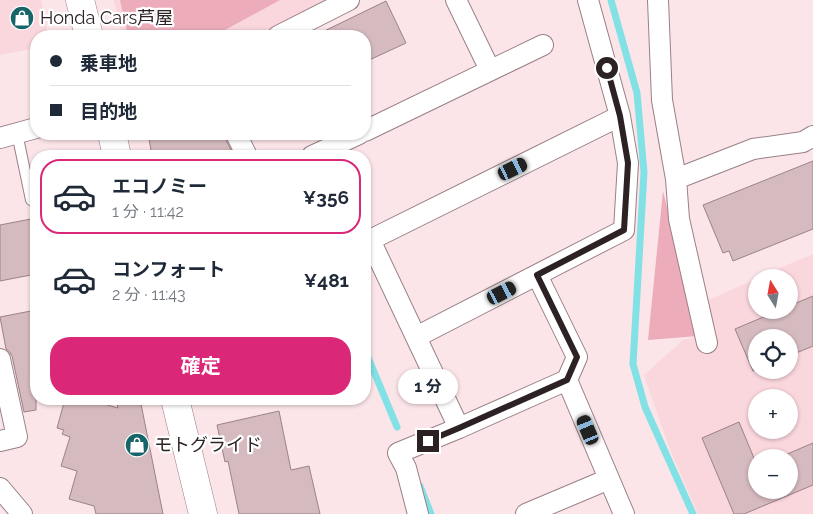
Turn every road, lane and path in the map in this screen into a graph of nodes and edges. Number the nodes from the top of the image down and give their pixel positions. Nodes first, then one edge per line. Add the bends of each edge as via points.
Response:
1 (80, 0) edge
2 (349, 0) edge
3 (456, 0) edge
4 (588, 0) edge
5 (658, 0) edge
6 (88, 30) edge
7 (290, 30) edge
8 (543, 45) dead end
9 (490, 70) junction
10 (620, 116) junction
11 (371, 128) edge
12 (18, 133) edge
13 (813, 136) edge
14 (346, 140) edge
15 (325, 150) edge
16 (676, 179) junction
17 (30, 195) edge
18 (371, 240) edge
19 (371, 247) edge
20 (537, 275) junction
21 (416, 337) junction
22 (707, 342) dead end
23 (0, 359) edge
24 (567, 380) junction
25 (176, 405) edge
26 (459, 428) junction
27 (0, 440) edge
28 (609, 479) junction
29 (0, 488) edge
30 (22, 514) edge
31 (203, 514) edge
32 (418, 514) edge
33 (526, 514) edge
34 (624, 514) edge

1 - 6 main road
2 - 7 street
3 - 9 street
4 - 10 street
5 - 16 street via 662,100
8 - 9 street
9 - 11 street
10 - 18 street
10 - 20 street via 628,163 624,230
12 - 17 lane
13 - 16 street via 802,142 753,149
14 - 15 street
16 - 22 street via 679,218
19 - 21 street
20 - 21 street
20 - 24 street via 577,357
21 - 26 street
23 - 27 street via 17,437
24 - 26 street
24 - 28 street
25 - 31 main road
26 - 32 street via 398,453 406,468
28 - 33 street
28 - 34 street
29 - 30 street

